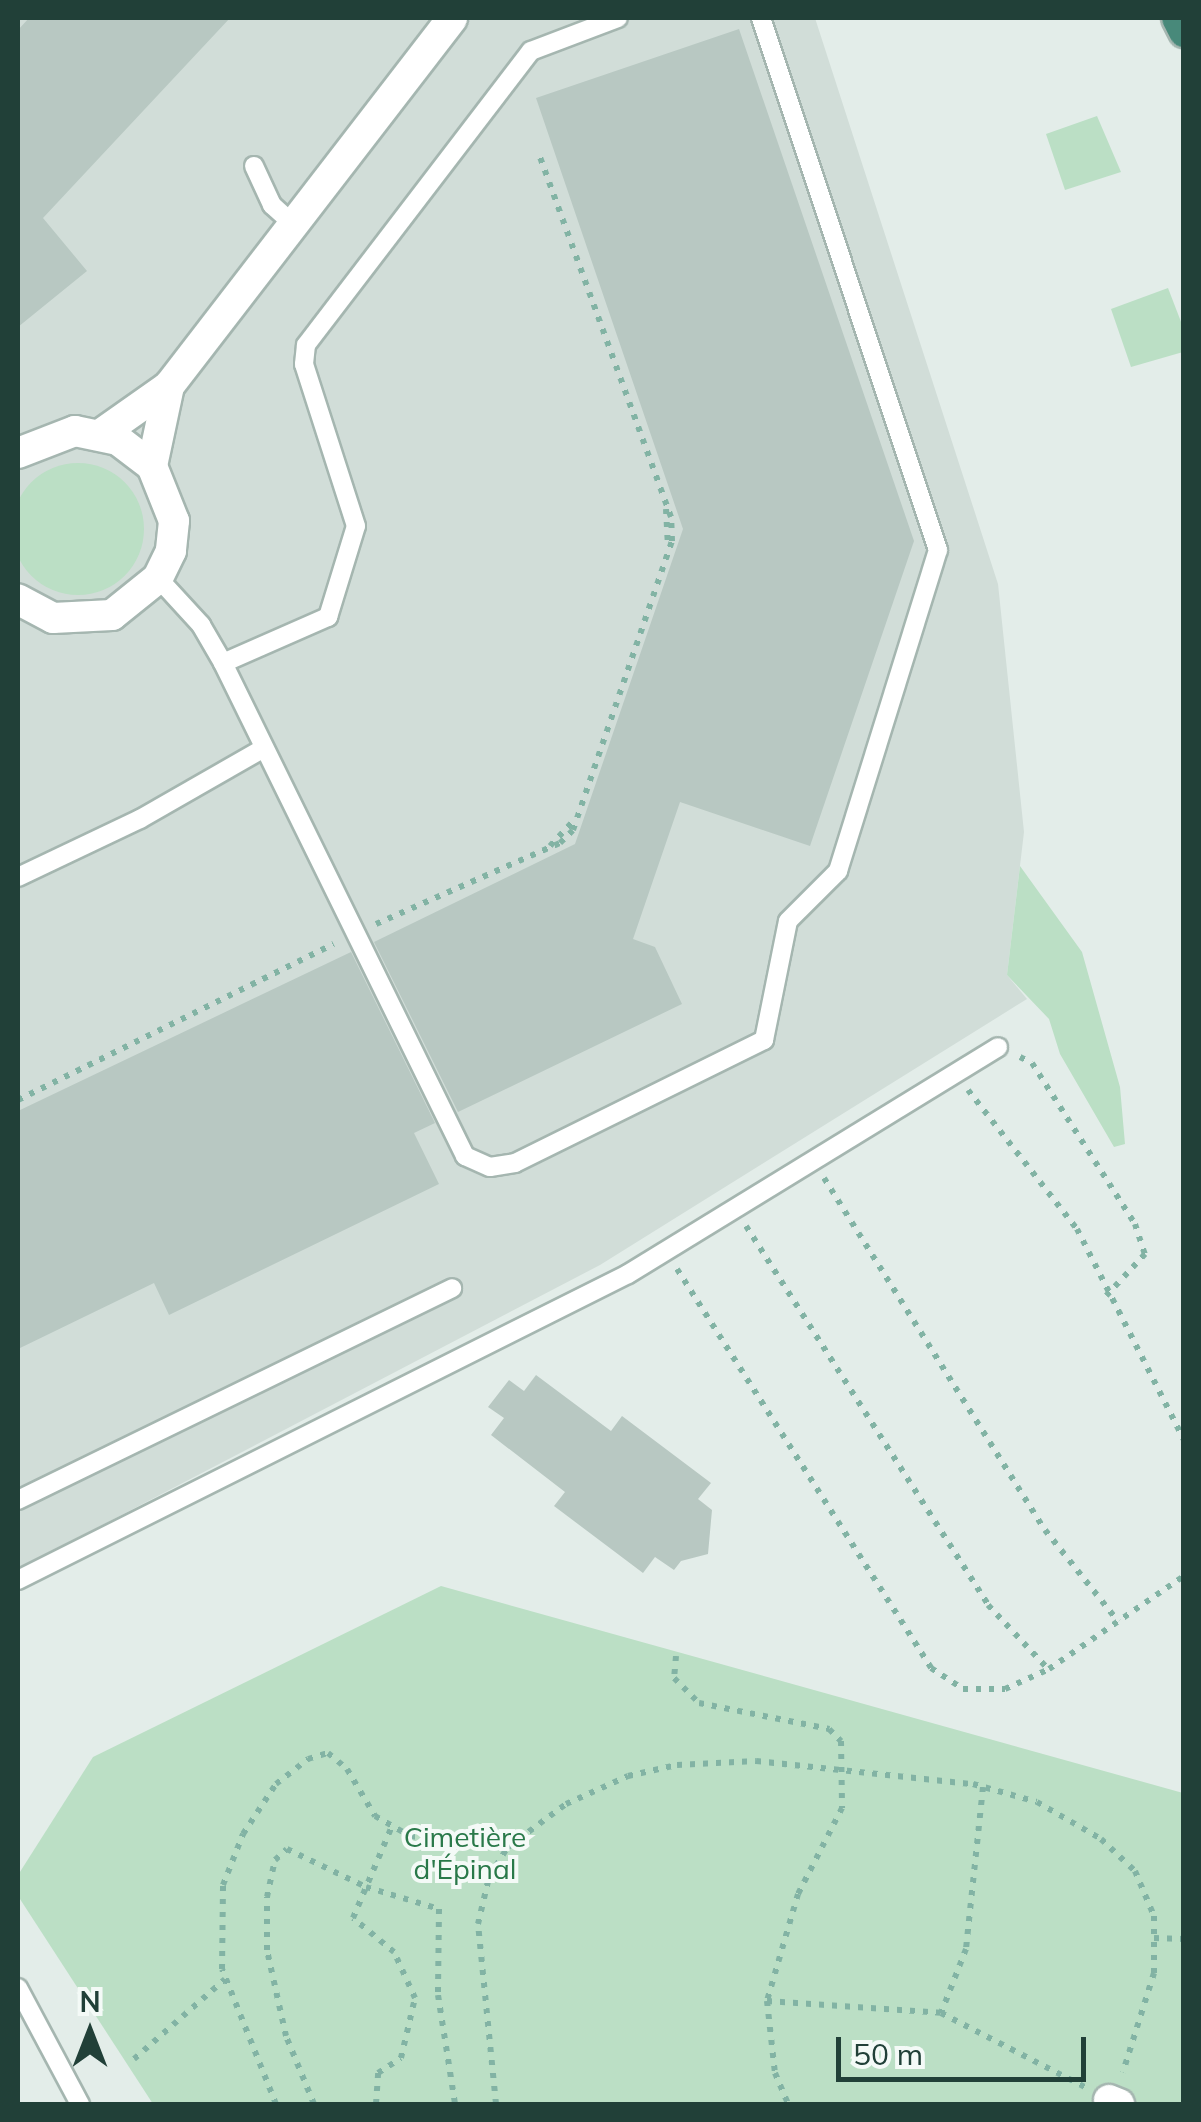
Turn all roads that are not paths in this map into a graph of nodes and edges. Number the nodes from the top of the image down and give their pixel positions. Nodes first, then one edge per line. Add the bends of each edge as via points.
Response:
1 (452, 18) edge
2 (618, 18) edge
3 (762, 18) edge
4 (1178, 18) edge
5 (1184, 32) edge
6 (254, 166) dead end
7 (292, 223) junction
8 (169, 386) junction
9 (101, 434) junction
10 (18, 453) edge
11 (152, 466) junction
12 (158, 578) junction
13 (20, 605) edge
14 (223, 664) junction
15 (262, 749) junction
16 (18, 877) edge
17 (998, 1047) road end
18 (452, 1288) dead end
19 (18, 1500) edge
20 (18, 1580) edge
21 (18, 1988) edge
22 (76, 2103) edge

1 - 7 street
2 - 14 lane via 532,51 306,345 304,364 356,526 328,617
3 - 15 lane via 938,550 838,871 788,921 764,1040 515,1162 490,1167 465,1156
4 - 5 highway
6 - 7 lane via 272,206
7 - 8 street
8 - 9 street
8 - 11 street
9 - 10 street via 52,435
9 - 11 street
11 - 12 street via 174,521
12 - 13 street via 112,615 82,621
12 - 14 lane via 201,625
14 - 15 lane
15 - 16 lane via 140,820
17 - 20 lane via 665,1251
18 - 19 lane
21 - 22 lane

